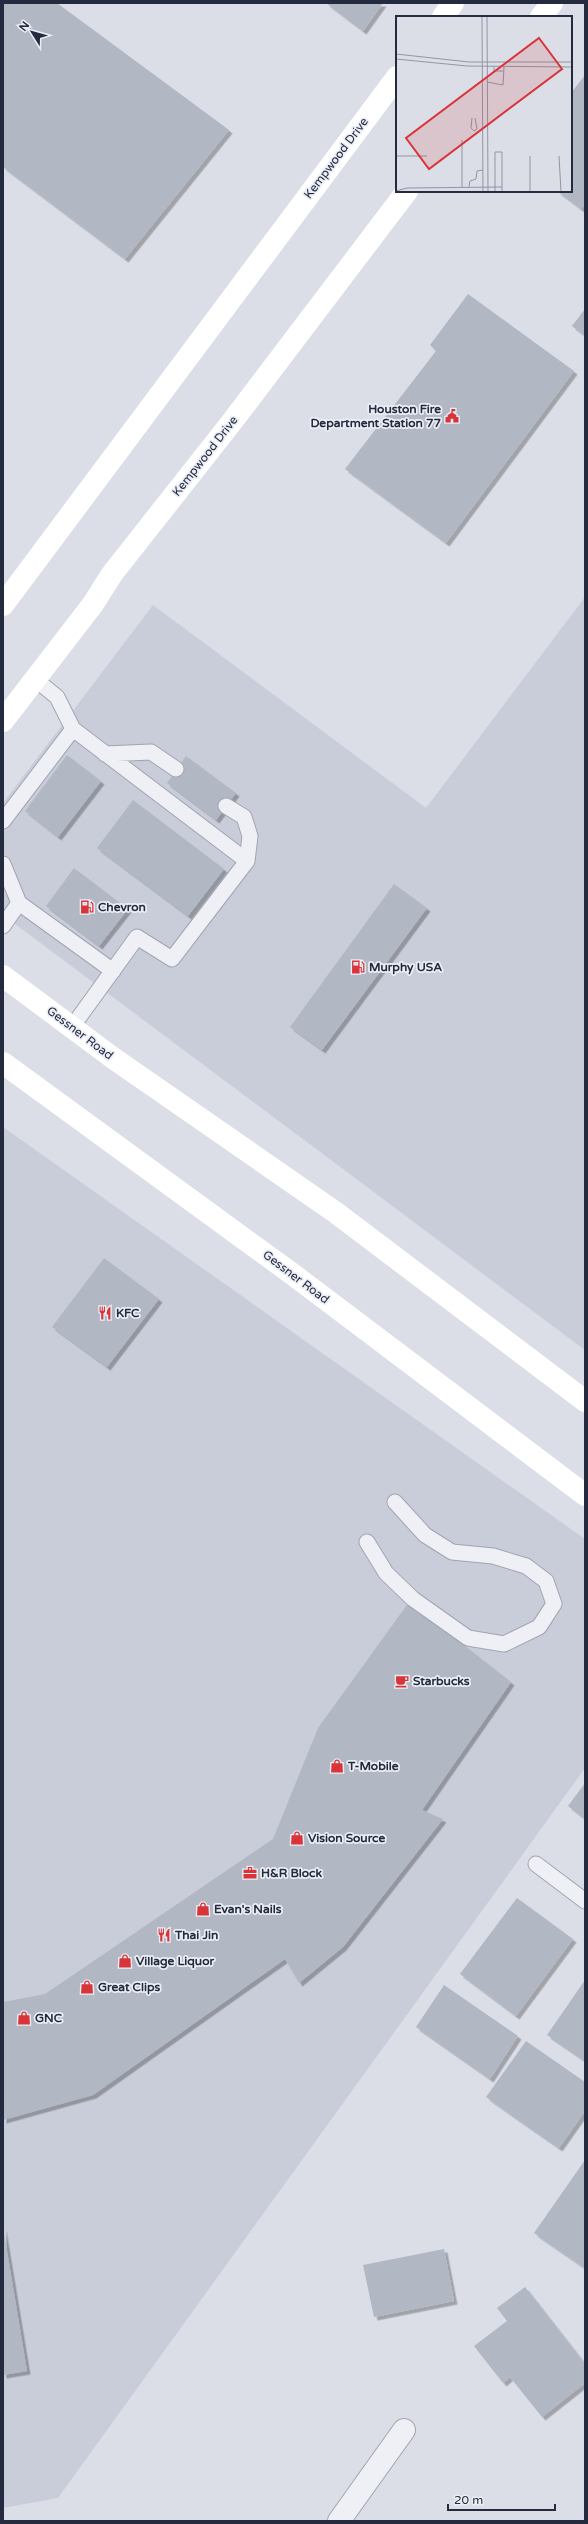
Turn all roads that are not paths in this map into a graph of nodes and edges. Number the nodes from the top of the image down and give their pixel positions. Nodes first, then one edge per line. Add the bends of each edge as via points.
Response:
1 (454, 3) edge
2 (552, 3) edge
3 (444, 16) edge
4 (542, 16) edge
5 (396, 78) edge
6 (406, 192) edge
7 (3, 605) edge
8 (35, 679) junction
9 (3, 721) edge
10 (73, 729) junction
11 (105, 754) junction
12 (176, 770) dead end
13 (226, 806) dead end
14 (3, 821) edge
15 (247, 861) junction
16 (3, 864) edge
17 (19, 904) junction
18 (3, 926) edge
19 (113, 971) junction
20 (3, 976) edge
21 (72, 1027) junction
22 (3, 1063) edge
23 (585, 1401) edge
24 (585, 1496) edge
25 (395, 1502) dead end
26 (367, 1542) dead end
27 (536, 1864) dead end
28 (585, 1901) edge
29 (404, 2430) dead end
30 (338, 2521) edge

1 - 3 main road
2 - 4 main road
5 - 7 main road, Kempwood Drive
6 - 8 main road, Kempwood Drive via 226,430 112,574 93,604
8 - 9 main road, Kempwood Drive
8 - 10 lane via 57,697
10 - 11 lane
10 - 14 lane
11 - 12 lane via 151,752
11 - 15 lane
13 - 15 lane via 244,817 250,836
15 - 19 lane via 172,959 137,938
16 - 17 lane
17 - 18 lane
17 - 19 lane
19 - 21 lane
20 - 21 main road, Gessner Road
21 - 23 main road, Gessner Road via 335,1212
22 - 24 main road, Gessner Road via 295,1276
25 - 26 lane via 425,1535 452,1552 493,1556 526,1566 546,1580 554,1604 539,1627 504,1644 468,1638 413,1599 386,1573
27 - 28 lane
29 - 30 street

